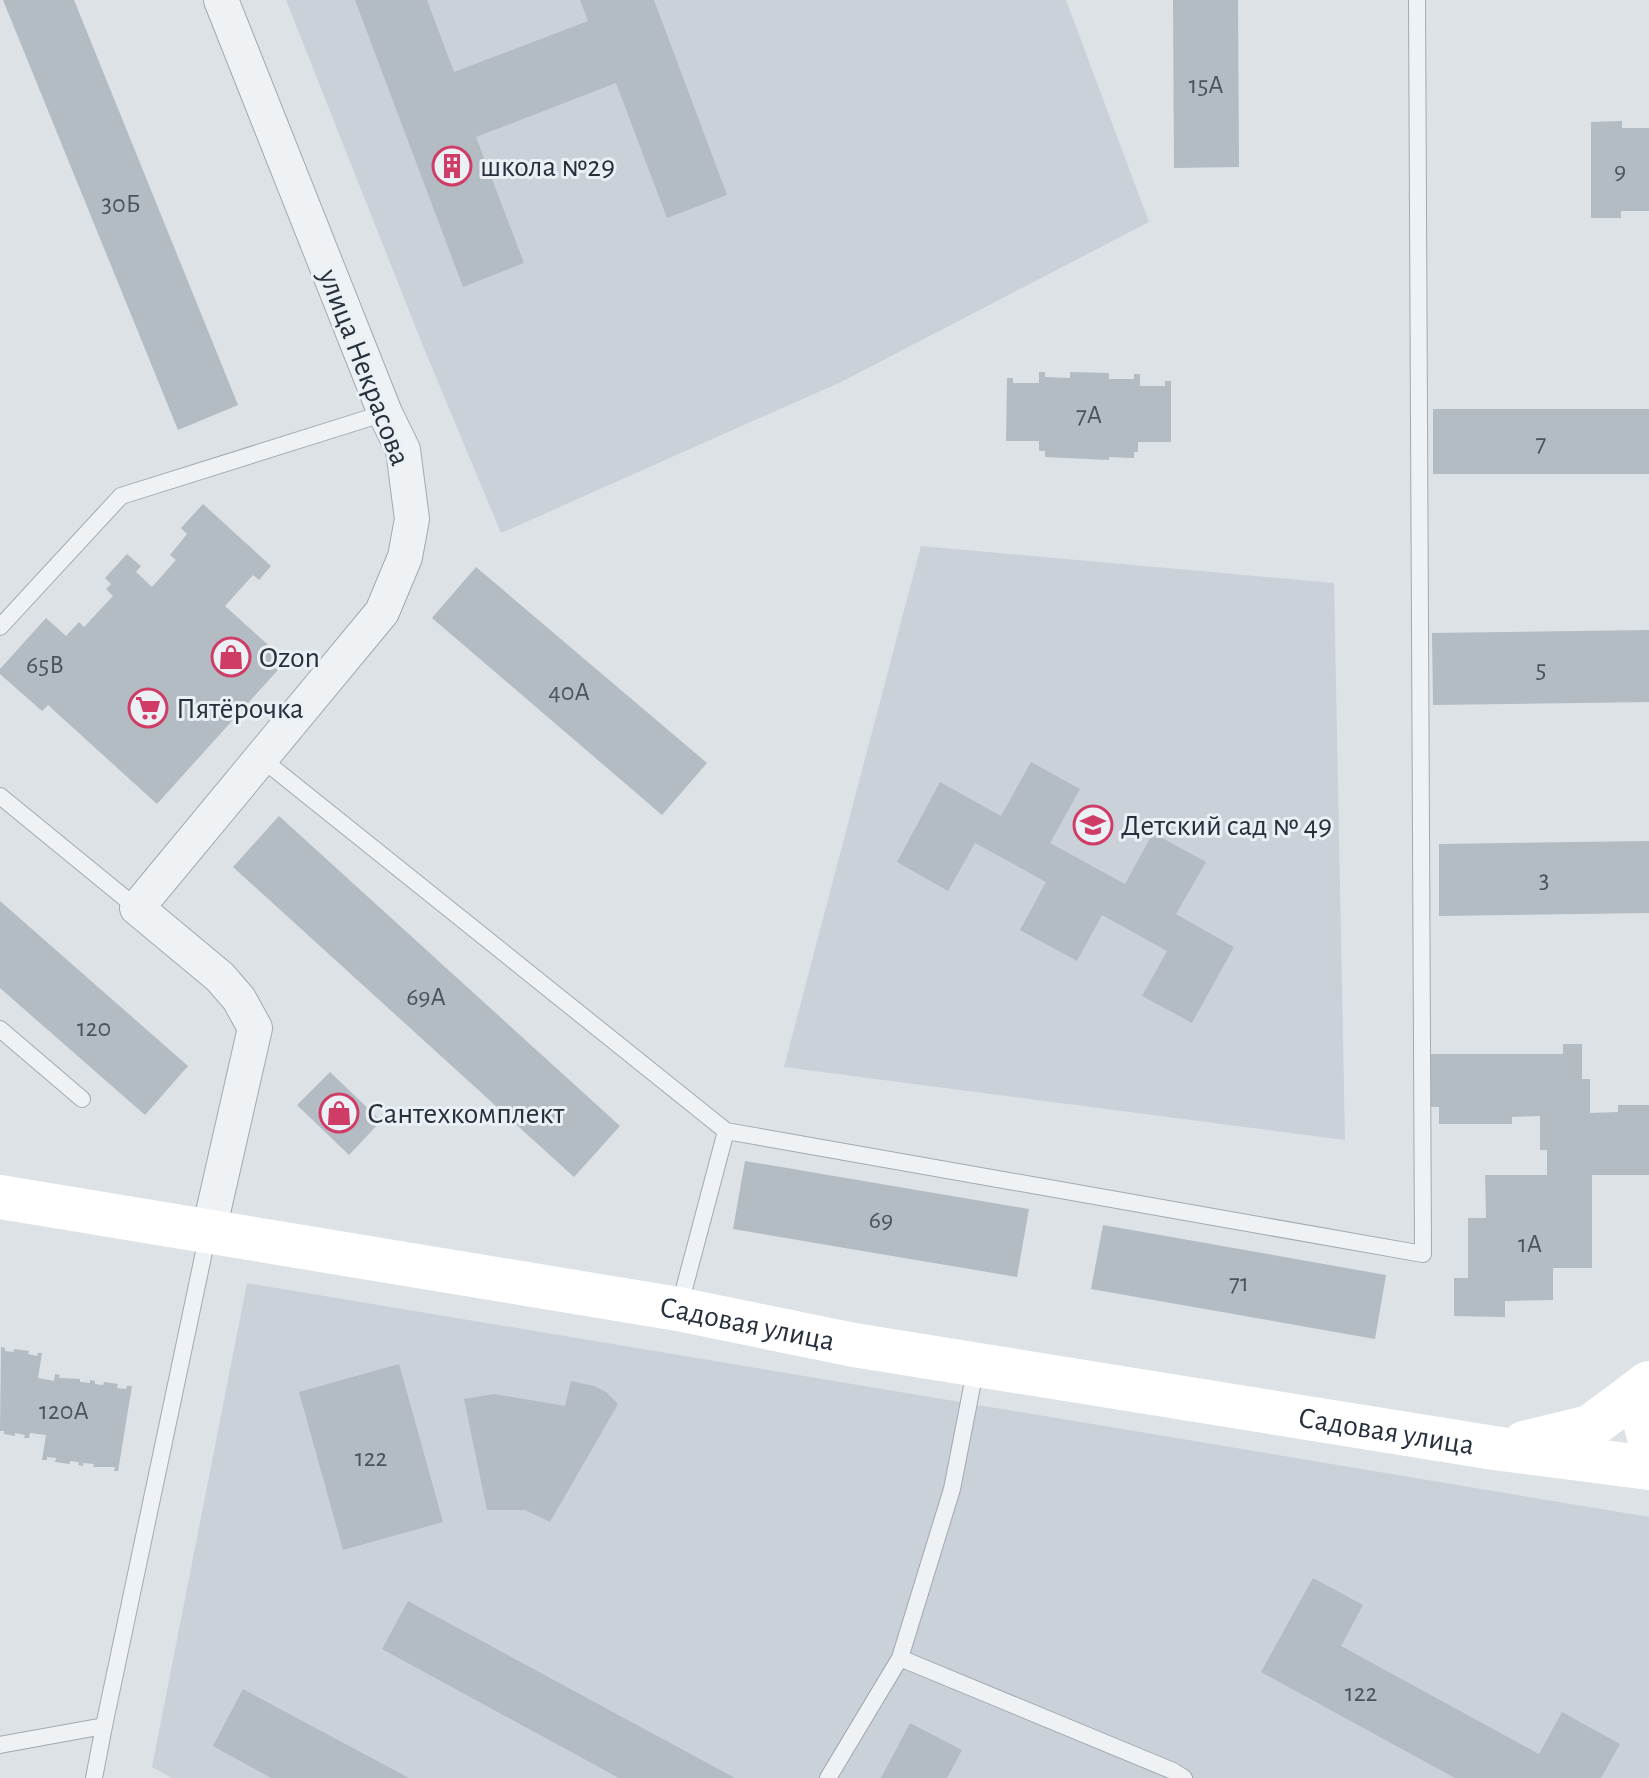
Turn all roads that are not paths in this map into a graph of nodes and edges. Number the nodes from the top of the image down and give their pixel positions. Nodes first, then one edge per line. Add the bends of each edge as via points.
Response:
1 (221, 0) edge
2 (1417, 0) edge
3 (385, 413) junction
4 (0, 627) edge
5 (262, 759) junction
6 (0, 796) edge
7 (137, 908) junction
8 (0, 1029) edge
9 (82, 1099) dead end
10 (726, 1131) junction
11 (0, 1197) edge
12 (209, 1230) junction
13 (678, 1309) junction
14 (977, 1365) junction
15 (1648, 1383) edge
16 (1649, 1437) edge
17 (1494, 1448) junction
18 (1649, 1468) edge
19 (900, 1658) junction
20 (104, 1726) junction
21 (0, 1745) edge
22 (94, 1778) edge
23 (828, 1778) edge
24 (1184, 1778) edge

1 - 3 street, улица Некрасова
2 - 10 lane via 1423,1254
3 - 4 lane via 121,496
3 - 5 street, улица Некрасова via 403,450 412,519 405,557 382,612
5 - 7 street, улица Некрасова
5 - 10 lane
6 - 7 lane
7 - 12 street via 220,977 255,1028
8 - 9 lane
10 - 13 lane
11 - 12 main road, Садовая улица
12 - 13 main road, Садовая улица
12 - 20 lane
13 - 14 main road, Садовая улица
14 - 17 main road, Садовая улица
14 - 19 lane via 952,1489
15 - 16 main road via 1642,1410
15 - 17 main road via 1590,1427
17 - 18 main road, Садовая улица
19 - 23 lane
19 - 24 lane
20 - 21 lane
20 - 22 lane

